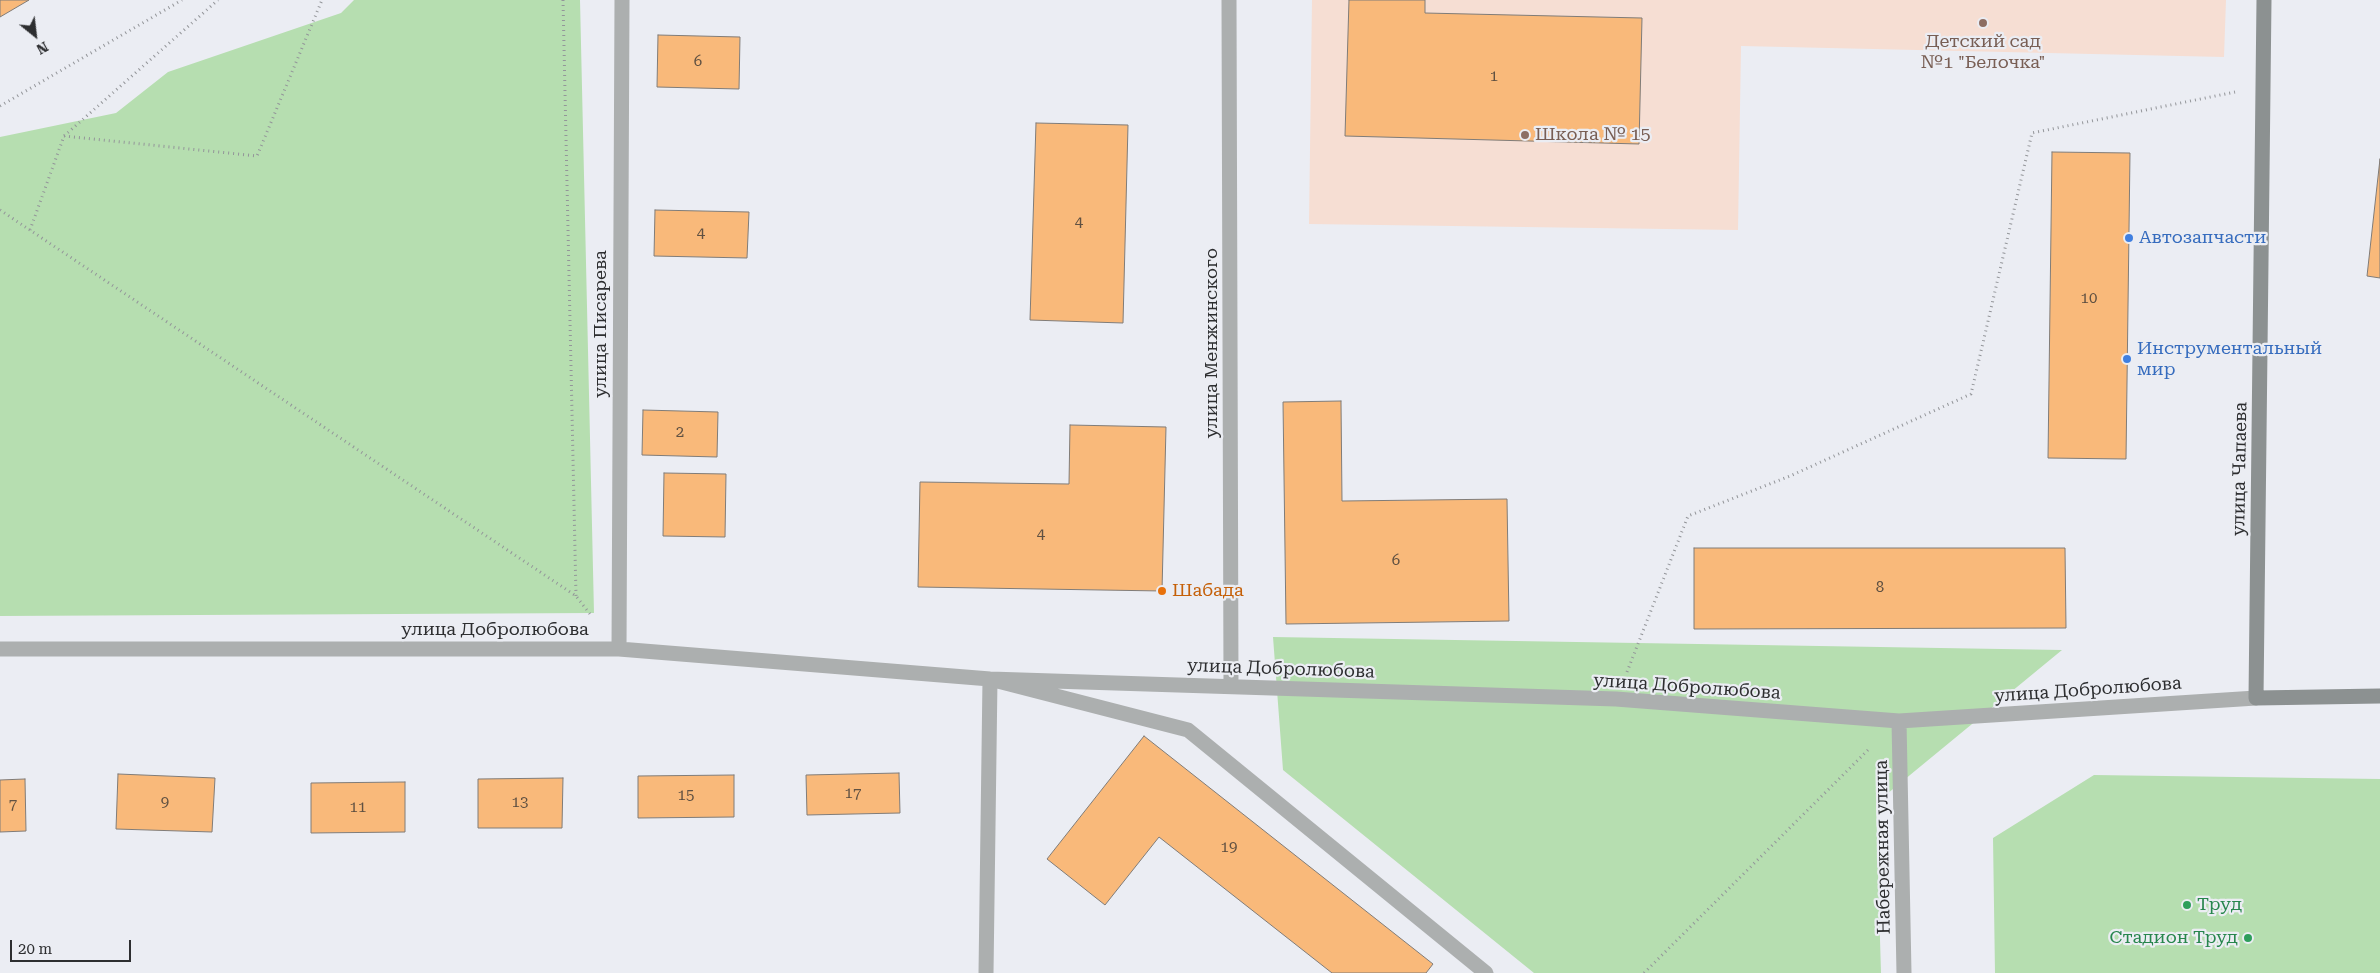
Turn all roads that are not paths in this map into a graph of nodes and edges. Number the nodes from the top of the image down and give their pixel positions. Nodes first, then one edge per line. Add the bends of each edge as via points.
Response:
1 (622, 0) edge
2 (1229, 0) edge
3 (2264, 0) edge
4 (0, 649) edge
5 (619, 649) junction
6 (990, 679) junction
7 (1232, 686) junction
8 (2380, 696) edge
9 (2256, 698) junction
10 (1899, 721) junction
11 (986, 973) edge
12 (1486, 973) edge
13 (1904, 973) edge

1 - 5 street, улица Писарева
2 - 7 street, улица Менжинского
3 - 9 main road, улица Чапаева
4 - 5 street, улица Добролюбова
5 - 6 street, улица Добролюбова
6 - 7 street, улица Добролюбова
6 - 11 street
6 - 12 street, улица Добролюбова via 1188,730
7 - 10 street, улица Добролюбова via 1616,699
8 - 9 main road, улица Добролюбова
9 - 10 street, улица Добролюбова
10 - 13 street, Набережная улица

